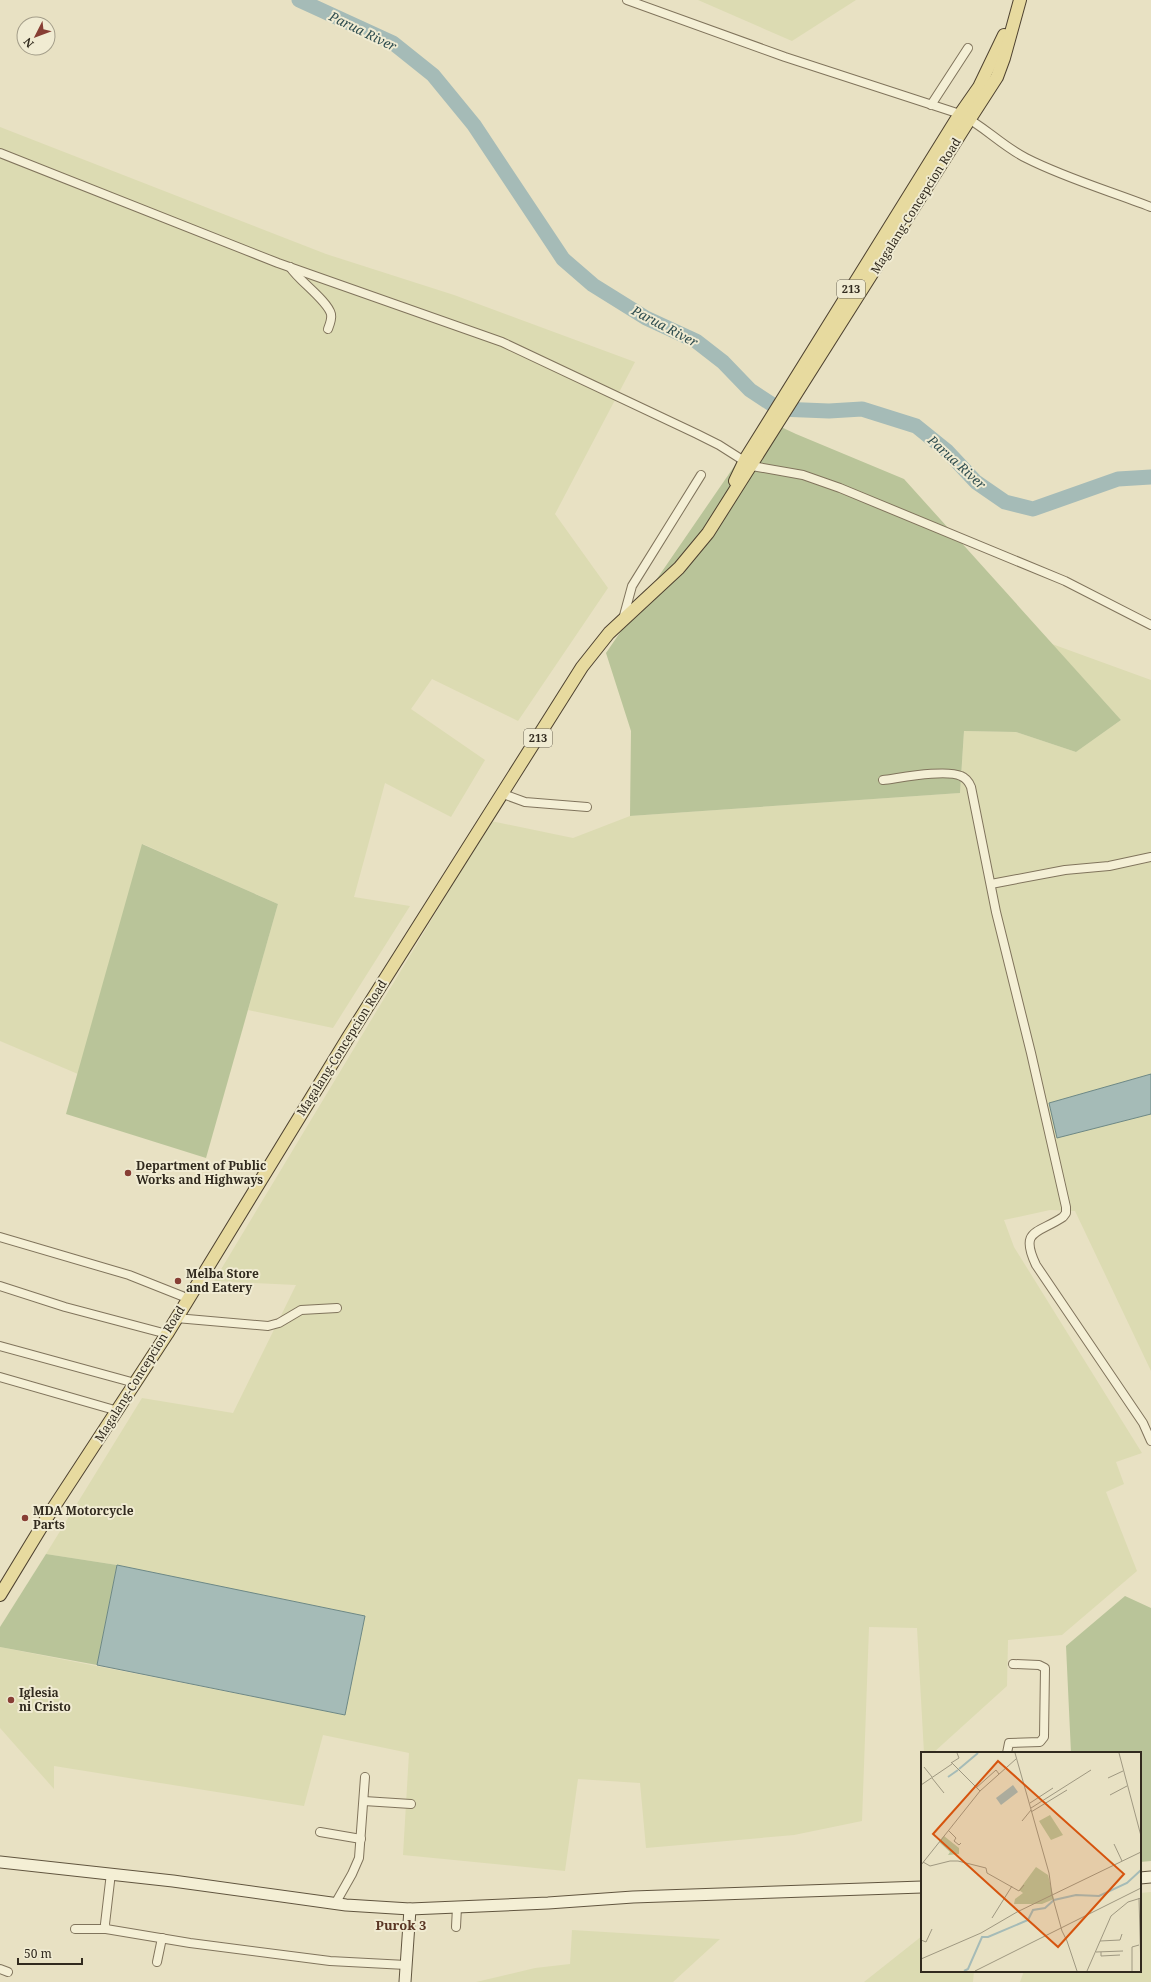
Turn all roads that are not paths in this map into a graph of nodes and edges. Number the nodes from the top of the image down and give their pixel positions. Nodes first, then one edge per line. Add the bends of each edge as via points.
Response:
1 (627, 0) edge
2 (1017, 0) edge
3 (1020, 0) edge
4 (968, 48) dead end
5 (931, 105) junction
6 (963, 120) junction
7 (0, 153) edge
8 (1151, 207) edge
9 (290, 267) junction
10 (328, 330) dead end
11 (749, 462) junction
12 (701, 475) dead end
13 (623, 618) junction
14 (1151, 625) edge
15 (883, 780) dead end
16 (503, 794) junction
17 (587, 807) dead end
18 (1151, 857) edge
19 (990, 884) junction
20 (0, 1237) edge
21 (0, 1286) edge
22 (187, 1298) junction
23 (337, 1308) dead end
24 (176, 1318) junction
25 (167, 1334) junction
26 (0, 1346) edge
27 (0, 1376) edge
28 (135, 1383) junction
29 (118, 1411) junction
30 (1151, 1441) edge
31 (0, 1595) edge
32 (1013, 1664) dead end
33 (1007, 1752) edge
34 (365, 1777) dead end
35 (364, 1801) junction
36 (411, 1804) dead end
37 (320, 1832) dead end
38 (361, 1839) junction
39 (0, 1862) edge
40 (111, 1873) junction
41 (1151, 1877) edge
42 (1141, 1878) edge
43 (921, 1887) edge
44 (335, 1904) junction
45 (457, 1907) junction
46 (410, 1909) junction
47 (456, 1927) dead end
48 (75, 1929) dead end
49 (106, 1929) junction
50 (162, 1938) junction
51 (157, 1962) dead end
52 (406, 1964) junction
53 (405, 1982) edge

1 - 5 street via 771,52
2 - 6 main road, Magalang-Concepcion Road / 213 via 996,55
3 - 6 main road, Magalang-Concepcion Road / 213 via 997,77
4 - 5 street
5 - 6 street
6 - 8 street via 1027,158
6 - 11 main road, Magalang-Concepcion Road / 213
7 - 9 street
9 - 10 street via 329,310 331,320
9 - 11 street via 502,342 685,428
11 - 13 main road, Magalang-Concepcion Road / 213 via 714,524 691,555
11 - 14 street via 803,475 840,488 1065,581
12 - 13 street via 632,586
13 - 16 main road, Magalang-Concepcion Road / 213 via 582,667
15 - 19 street via 944,773 960,775 966,779 971,787
16 - 17 street via 525,802
16 - 22 main road, Magalang-Concepcion Road / 213
18 - 19 street
19 - 30 street via 1066,1207 1063,1217 1030,1237 1030,1252 1036,1265 1143,1423
20 - 22 street via 129,1275
21 - 25 street via 65,1307
22 - 24 main road, Magalang-Concepcion Road / 213
23 - 24 street via 301,1310 279,1323 268,1326
24 - 25 main road, Magalang-Concepcion Road / 213
25 - 28 main road, Magalang-Concepcion Road / 213
26 - 28 street
27 - 29 street
28 - 29 main road, Magalang-Concepcion Road / 213
29 - 31 main road, Magalang-Concepcion Road / 213 via 64,1491
32 - 33 street via 1039,1665 1045,1668 1044,1737 1040,1742 1009,1743
34 - 35 street
35 - 36 street
35 - 38 street
37 - 38 street
38 - 44 street via 359,1858
39 - 40 street
40 - 44 street
40 - 49 street
41 - 42 street
43 - 45 street via 633,1897 548,1904
44 - 46 street
45 - 46 street
45 - 47 street
46 - 52 street
48 - 49 street
49 - 50 street
50 - 51 street
50 - 52 street via 330,1961
52 - 53 street

